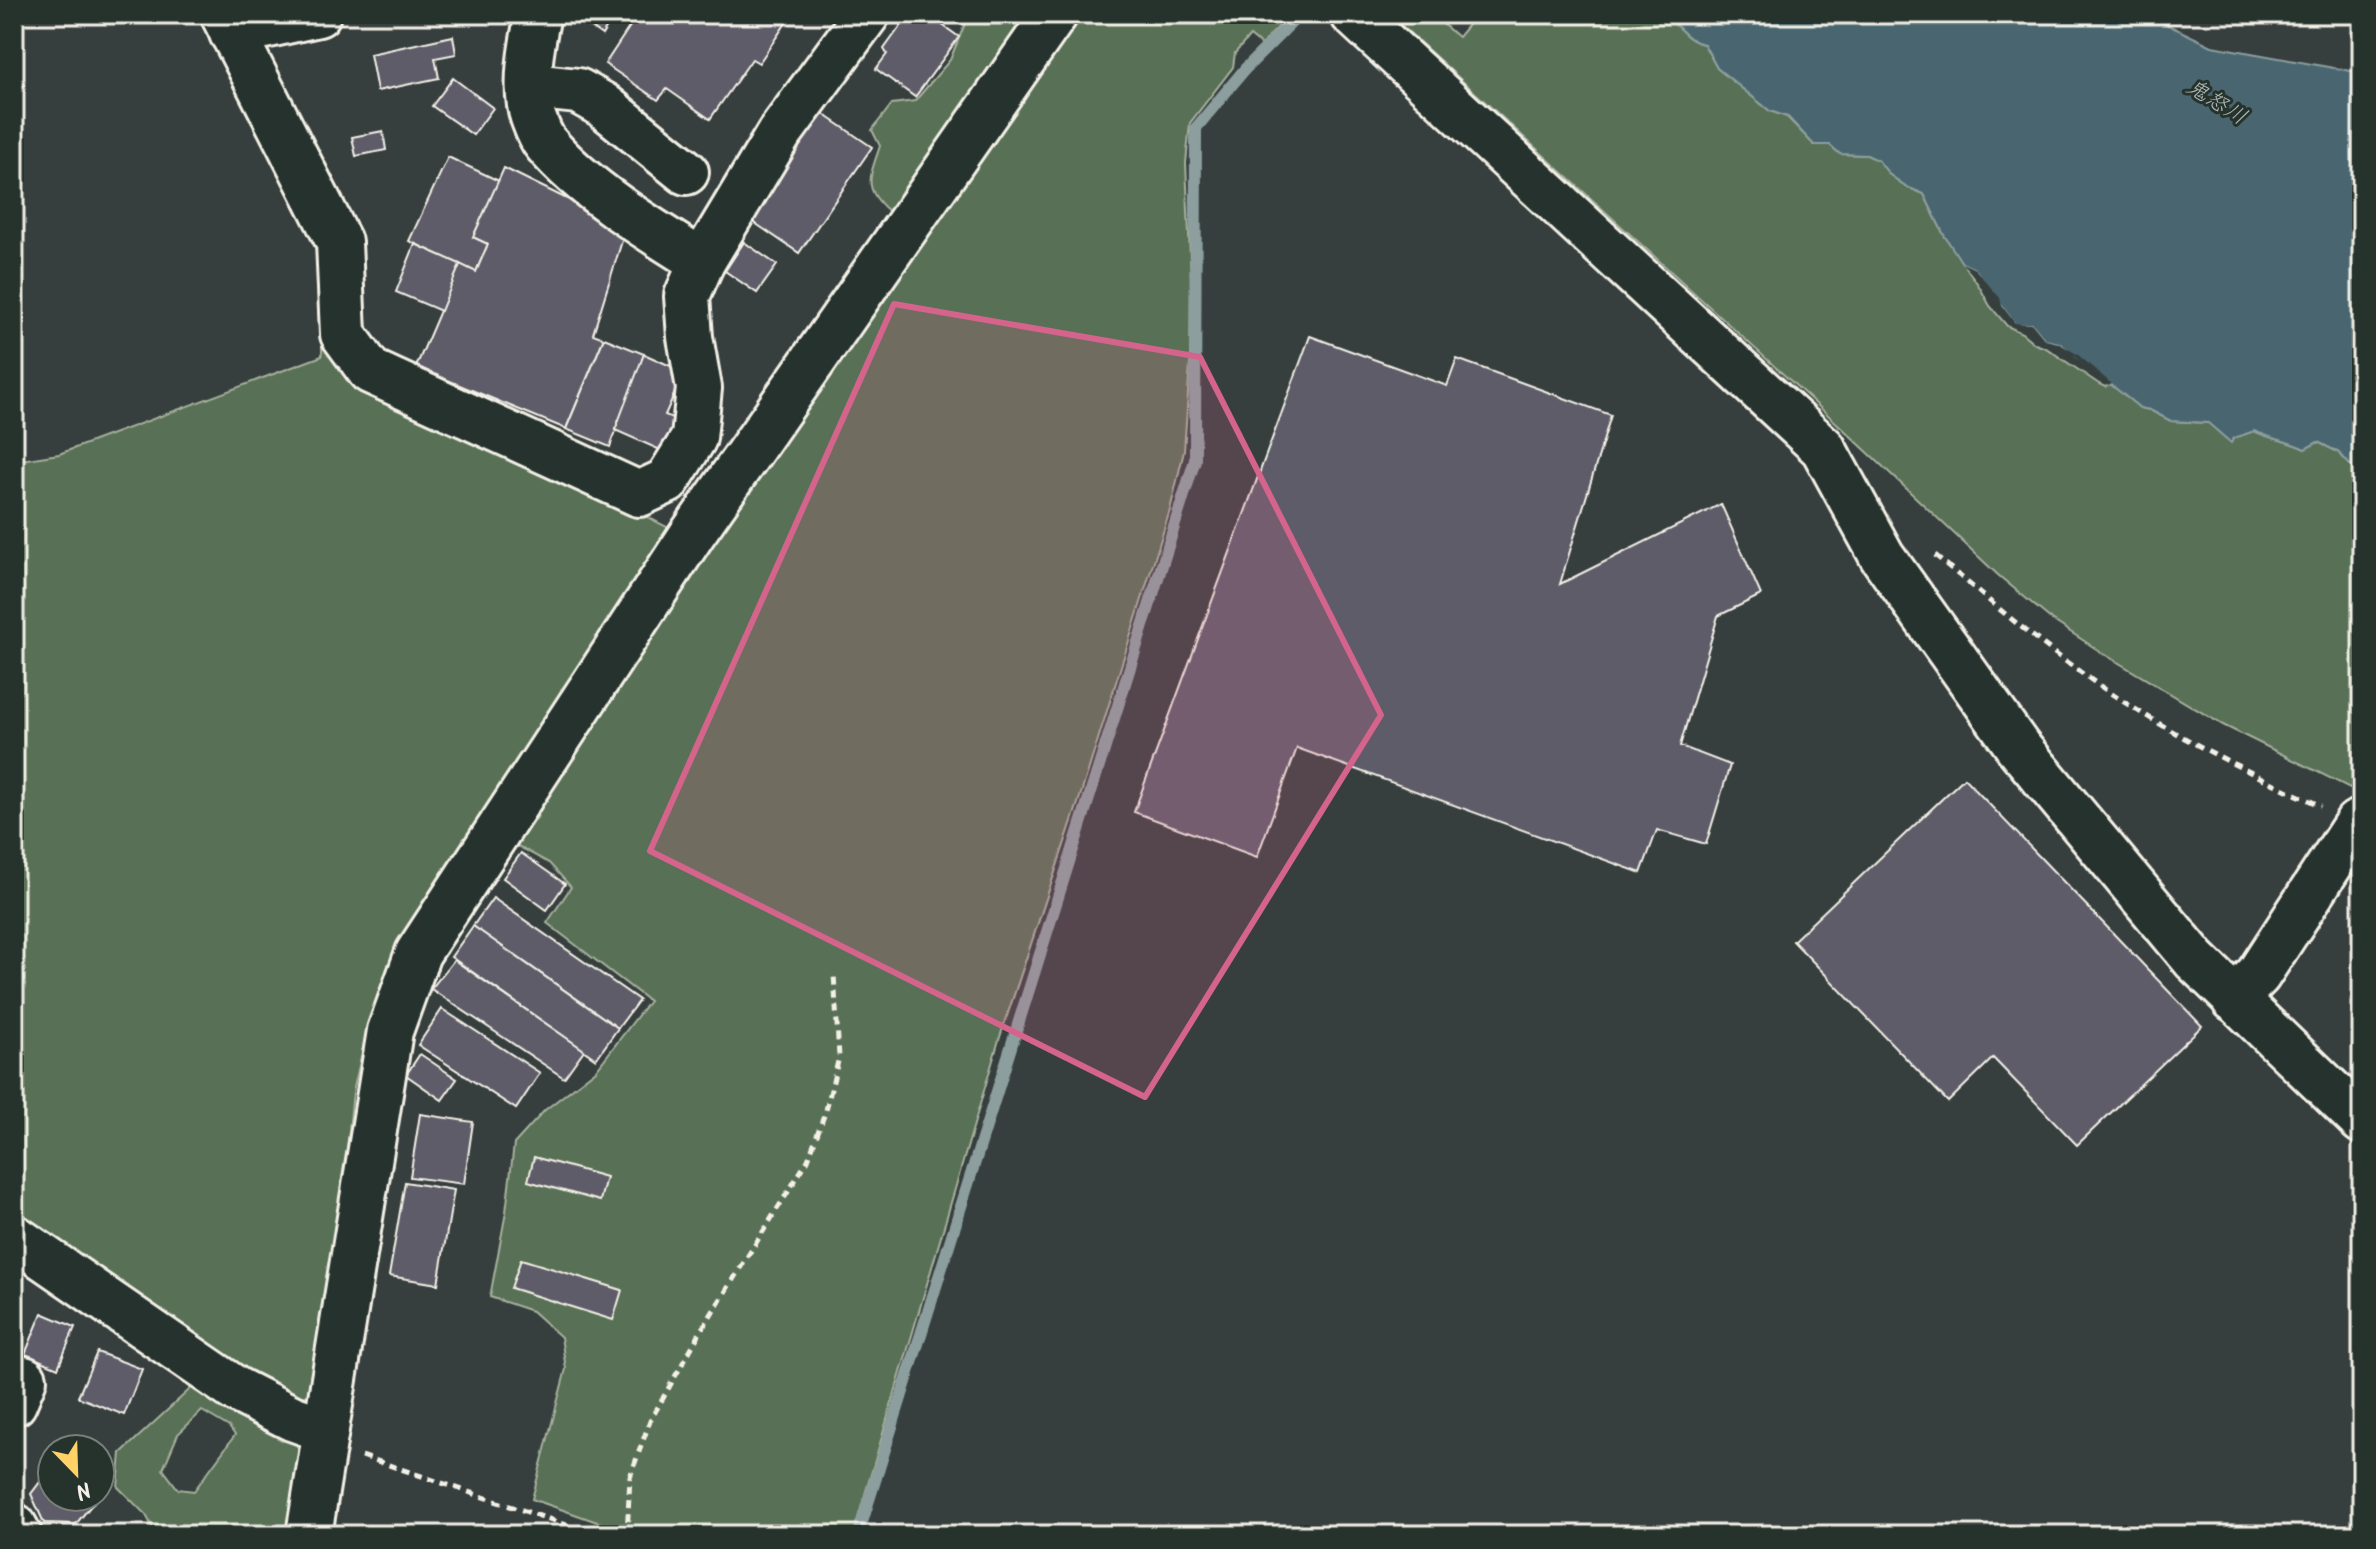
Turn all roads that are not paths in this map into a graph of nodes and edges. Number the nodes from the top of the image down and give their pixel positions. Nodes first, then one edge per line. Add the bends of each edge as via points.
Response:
1 (318, 14) edge
2 (538, 14) edge
3 (867, 14) edge
4 (1055, 14) edge
5 (1353, 14) edge
6 (228, 24) edge
7 (530, 86) junction
8 (686, 172) dead end
9 (702, 262) junction
10 (2357, 823) road end
11 (2234, 999) junction
12 (2362, 1121) edge
13 (14, 1237) edge
14 (325, 1437) junction
15 (14, 1526) edge
16 (19, 1535) edge
17 (309, 1535) edge

1 - 6 street
2 - 7 street via 529,56
3 - 9 street via 779,134
4 - 14 street via 693,533 418,953 390,1031
5 - 11 street via 1823,448 1882,556 2018,747 2195,960
6 - 9 street via 339,242 343,334 370,371 639,494 667,481 694,438 699,388 687,296
7 - 8 street via 578,91
7 - 9 street via 532,113 544,142 581,179
10 - 11 street via 2258,975
11 - 12 street
13 - 14 street via 235,1389
14 - 17 street
15 - 16 street

